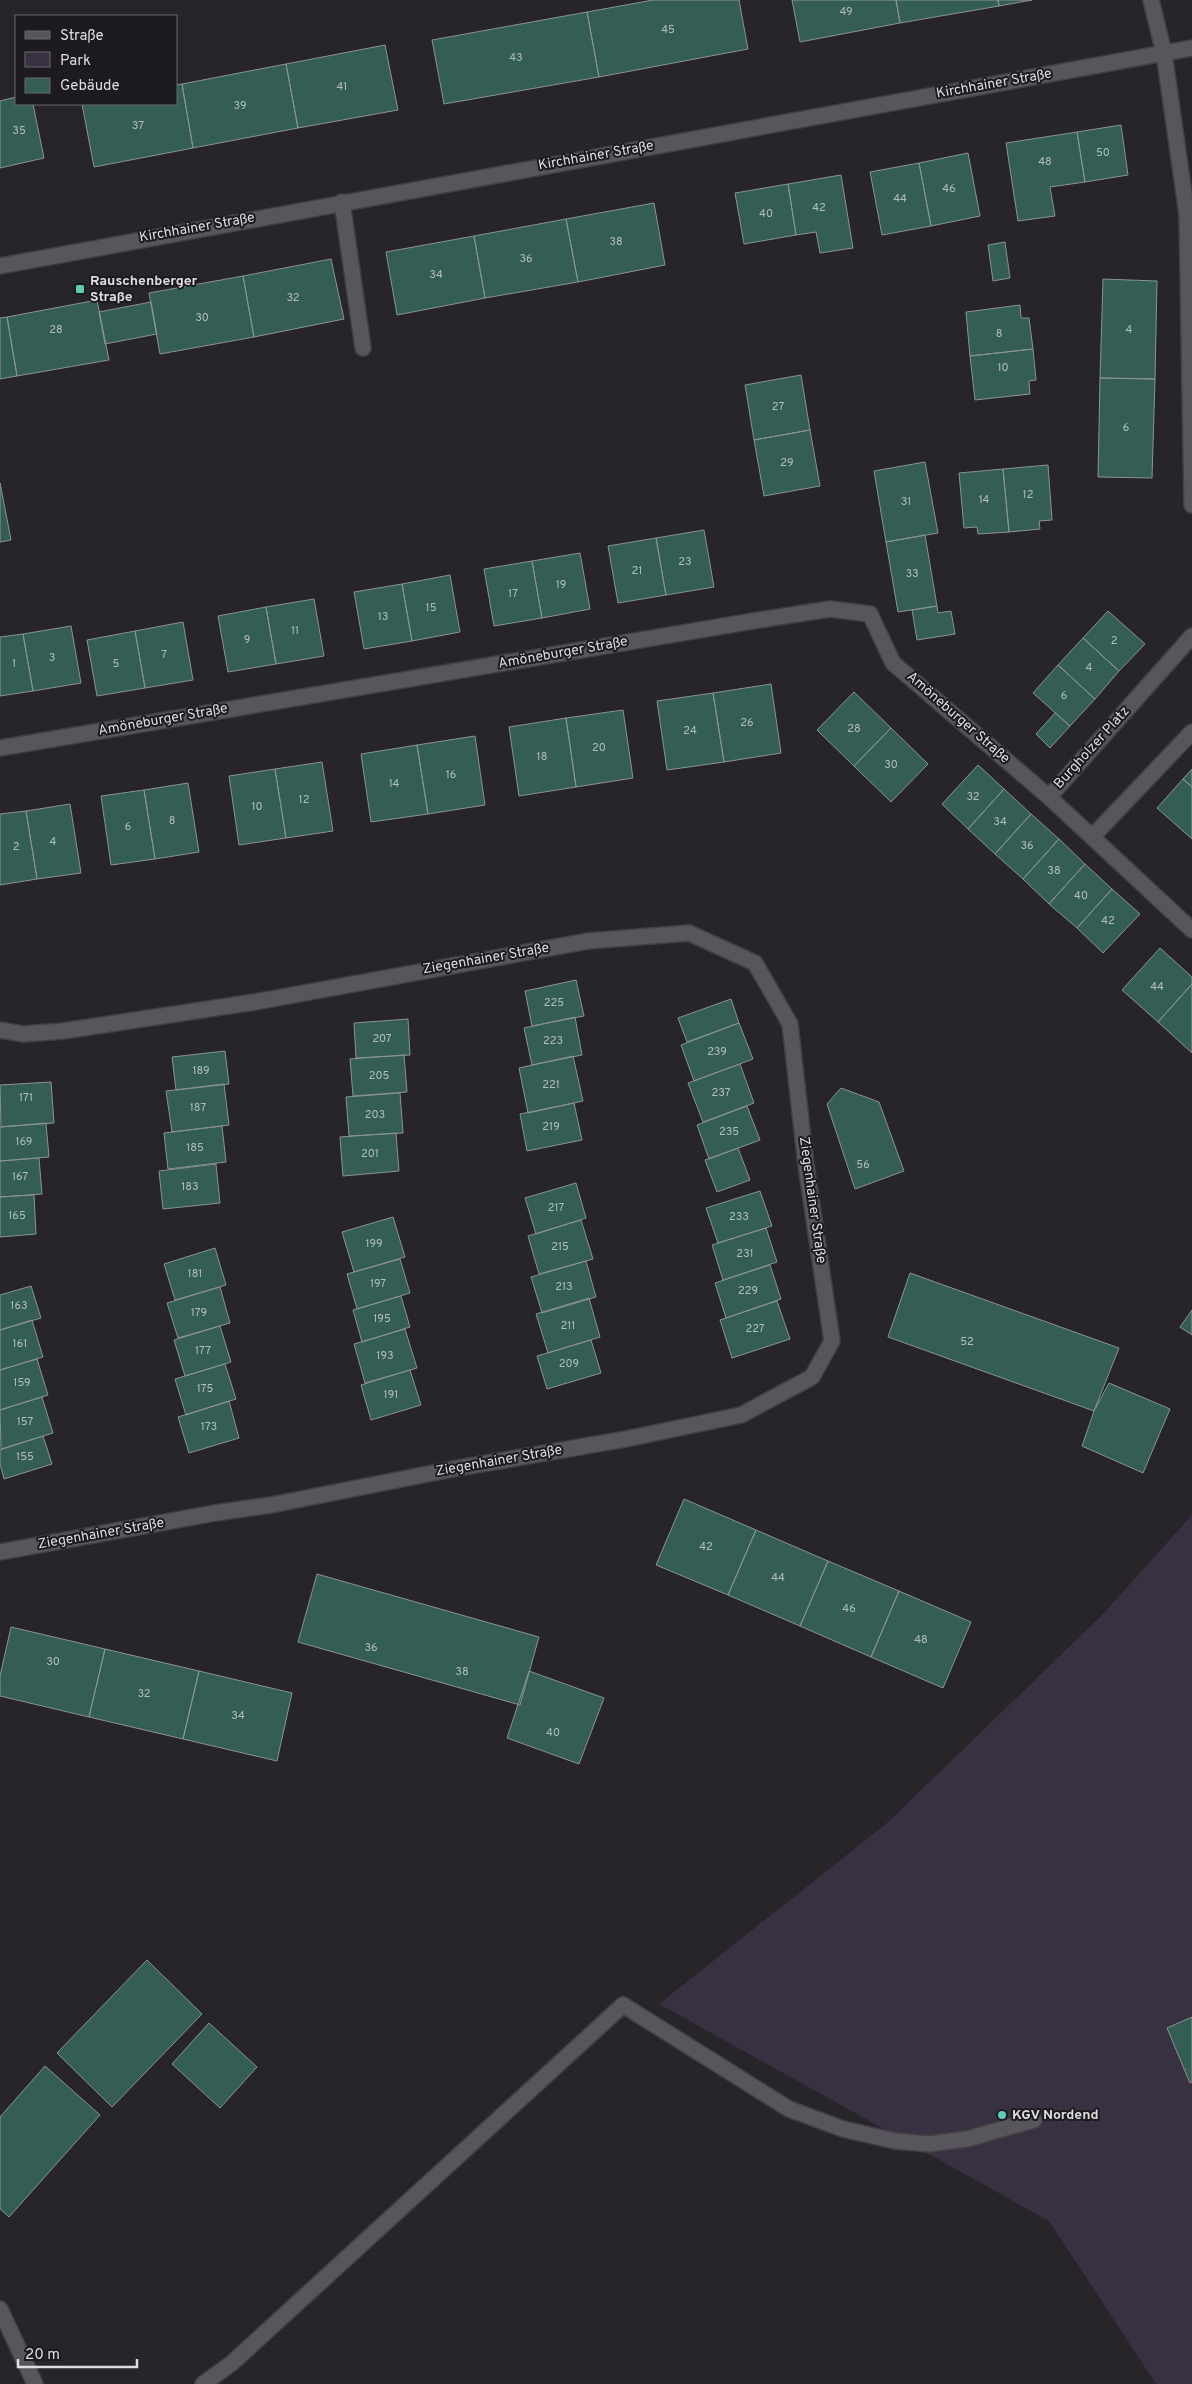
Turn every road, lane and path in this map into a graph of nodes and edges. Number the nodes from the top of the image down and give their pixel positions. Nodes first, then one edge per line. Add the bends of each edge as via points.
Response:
1 (1151, 0) edge
2 (1192, 48) edge
3 (1164, 53) junction
4 (342, 202) junction
5 (0, 266) edge
6 (363, 348) dead end
7 (1192, 505) edge
8 (1192, 636) edge
9 (1192, 732) edge
10 (0, 748) edge
11 (1049, 797) junction
12 (1092, 837) junction
13 (1192, 930) edge
14 (0, 1030) edge
15 (0, 1552) edge
16 (1034, 2120) dead end
17 (0, 2309) edge
18 (35, 2384) edge
19 (203, 2384) edge

1 - 3 street
2 - 3 street, Kirchhainer Straße
3 - 4 street, Kirchhainer Straße
3 - 7 street via 1187,215
4 - 5 street, Kirchhainer Straße
4 - 6 street
8 - 11 street, Burgholzer Platz
9 - 12 street
10 - 11 street, Amöneburger Straße via 830,609 870,614 894,663
11 - 12 street, Burgholzer Platz
12 - 13 street
14 - 15 street, Ziegenhainer Straße via 23,1034 63,1031 255,1002 588,941 689,933 755,963 790,1024 806,1165 832,1341 812,1377 741,1414 626,1439
16 - 19 street via 967,2140 930,2144 895,2141 843,2129 789,2109 623,2005 232,2363
17 - 18 street

